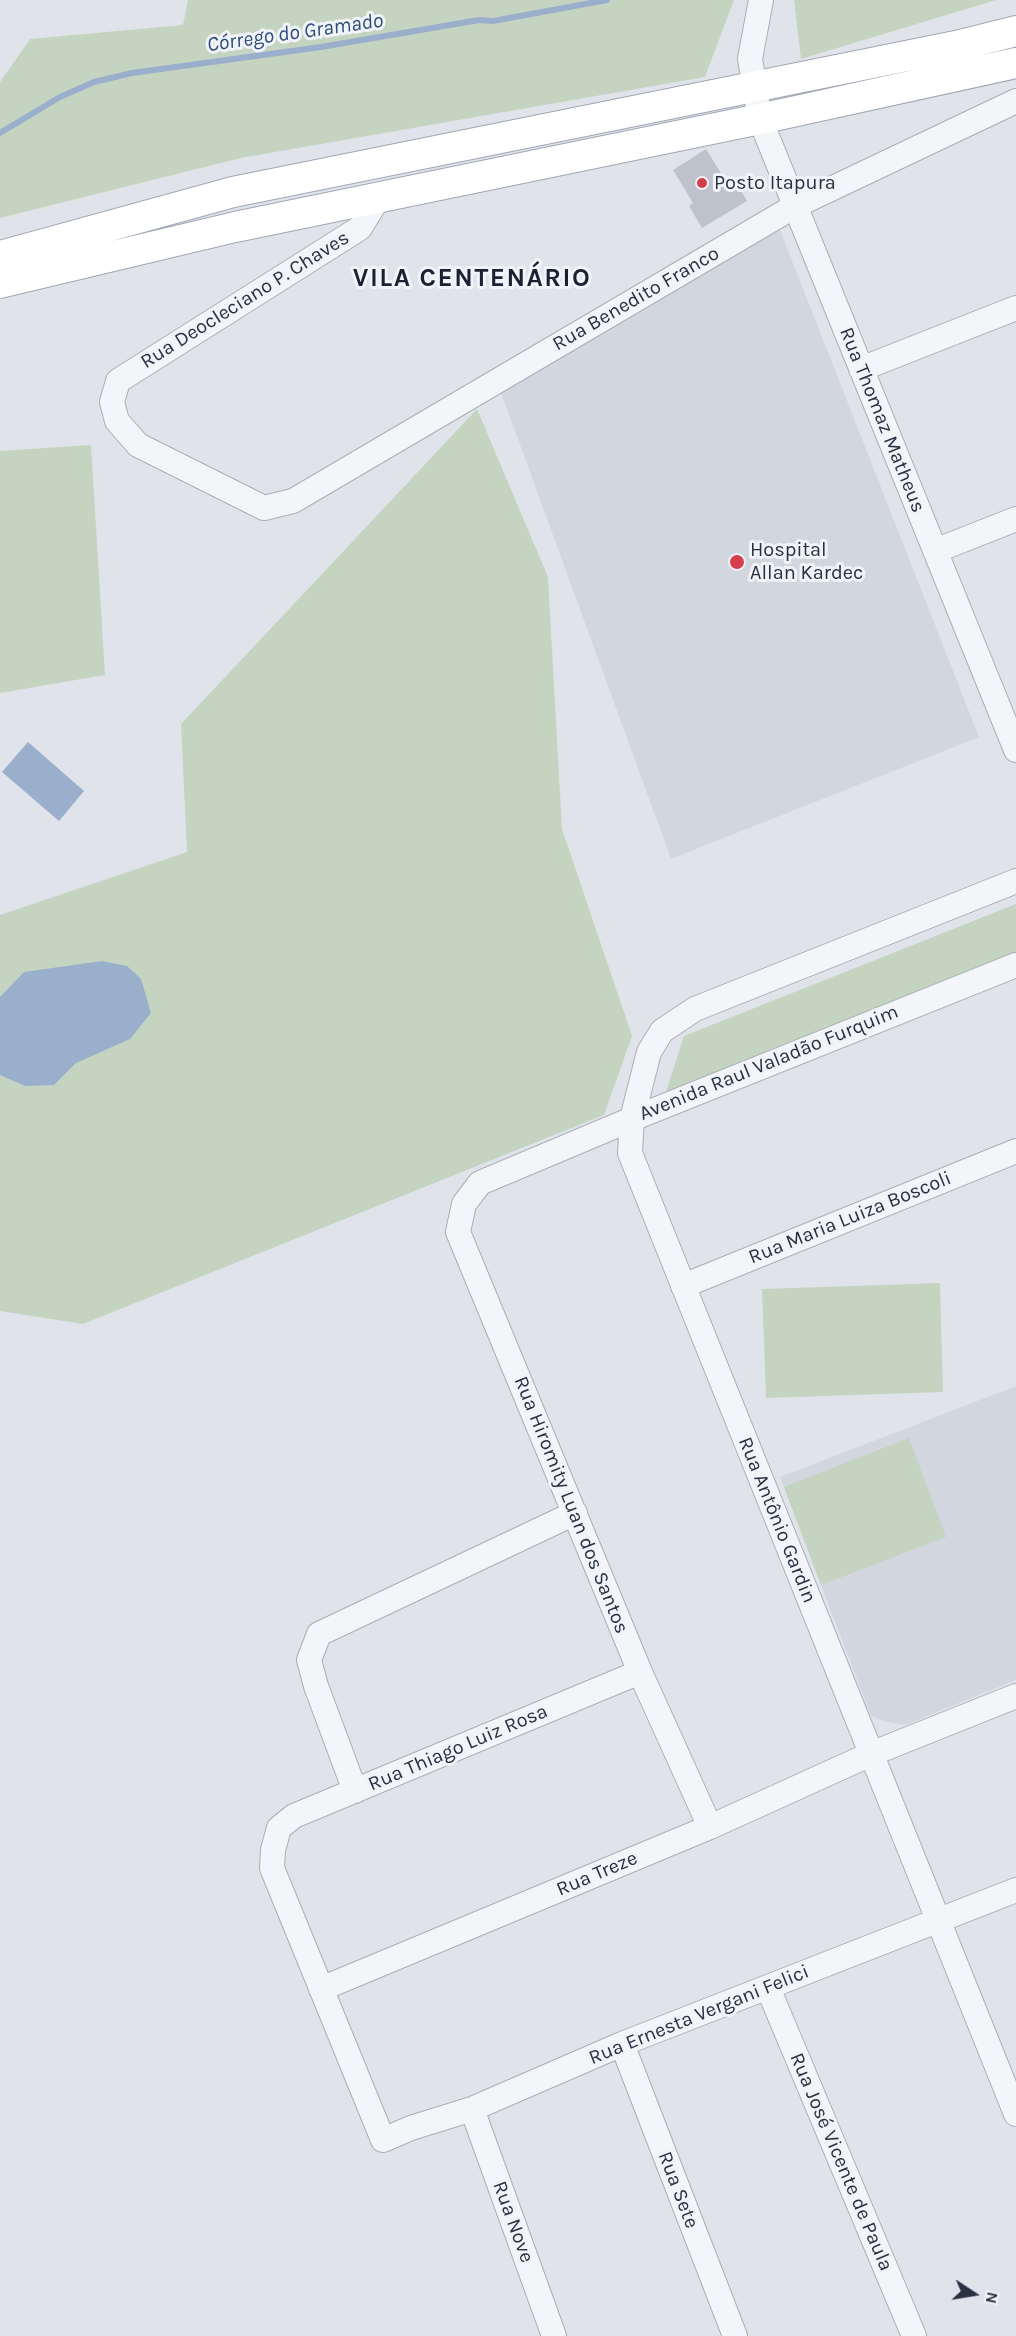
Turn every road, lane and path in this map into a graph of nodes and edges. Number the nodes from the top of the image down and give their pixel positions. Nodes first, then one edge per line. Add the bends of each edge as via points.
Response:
1 (761, 0) edge
2 (1016, 31) edge
3 (1016, 63) edge
4 (753, 88) junction
5 (1016, 101) edge
6 (760, 119) junction
7 (379, 197) junction
8 (795, 206) junction
9 (0, 256) edge
10 (0, 283) edge
11 (1016, 308) edge
12 (861, 369) junction
13 (264, 508) joint
14 (1016, 519) edge
15 (935, 551) junction
16 (1007, 705) edge
17 (1016, 750) edge
18 (1016, 880) edge
19 (1016, 965) edge
20 (632, 1119) junction
21 (1016, 1151) edge
22 (683, 1286) junction
23 (575, 1513) junction
24 (640, 1672) junction
25 (1016, 1696) edge
26 (871, 1754) junction
27 (356, 1791) junction
28 (710, 1827) junction
29 (1016, 1890) edge
30 (937, 1919) junction
31 (768, 1988) junction
32 (321, 1989) junction
33 (621, 2044) junction
34 (471, 2109) junction
35 (1016, 2114) edge
36 (554, 2336) edge
37 (735, 2336) edge
38 (914, 2336) edge

1 - 4 street, Rua Thomaz Matheus via 750,59
2 - 4 main road
3 - 6 main road
4 - 6 street, Rua Thomaz Matheus
4 - 9 main road via 233,192
5 - 8 street, Rua Benedito Franco
6 - 7 main road
6 - 8 street, Rua Thomaz Matheus
7 - 10 main road via 235,226
7 - 13 street, Rua Deocleciano P. Chaves via 360,228 118,381 112,402 117,421 138,445
8 - 12 street, Rua Thomaz Matheus
8 - 13 street, Rua Benedito Franco via 293,501
11 - 12 street
12 - 15 street, Rua Thomaz Matheus
14 - 15 street
15 - 16 street, Rua Thomaz Matheus
16 - 17 street, Rua Thomaz Matheus
18 - 20 street, Avenida Raul Valadão Furquim via 695,1009 662,1031 649,1052
19 - 20 street, Avenida Raul Valadão Furquim
20 - 22 street, Rua Antônio Gardin via 630,1153
20 - 23 street, Rua Hiromity Luan dos Santos via 480,1183 464,1204 458,1232
21 - 22 street, Rua Maria Luiza Boscoli
22 - 26 street, Rua Antônio Gardin
23 - 24 street, Rua Hiromity Luan dos Santos
23 - 27 street via 319,1634 309,1660
24 - 27 street, Rua Thiago Luiz Rosa
24 - 28 street, Rua Hiromity Luan dos Santos
25 - 26 street, Rua Treze
26 - 28 street, Rua Treze
26 - 30 street, Rua Antônio Gardin
27 - 32 street, Rua Thiago Luiz Rosa via 294,1816 279,1828 273,1850 272,1868
28 - 32 street, Rua Treze
29 - 30 street, Rua Ernesta Vergani Felici
30 - 31 street, Rua Ernesta Vergani Felici
30 - 35 street, Rua Antônio Gardin
31 - 33 street, Rua Ernesta Vergani Felici
31 - 38 street, Rua José Vicente de Paula
32 - 34 street, Rua Ernesta Vergani Felici via 382,2140
33 - 34 street, Rua Ernesta Vergani Felici
33 - 37 street, Rua Sete
34 - 36 street, Rua Nove

